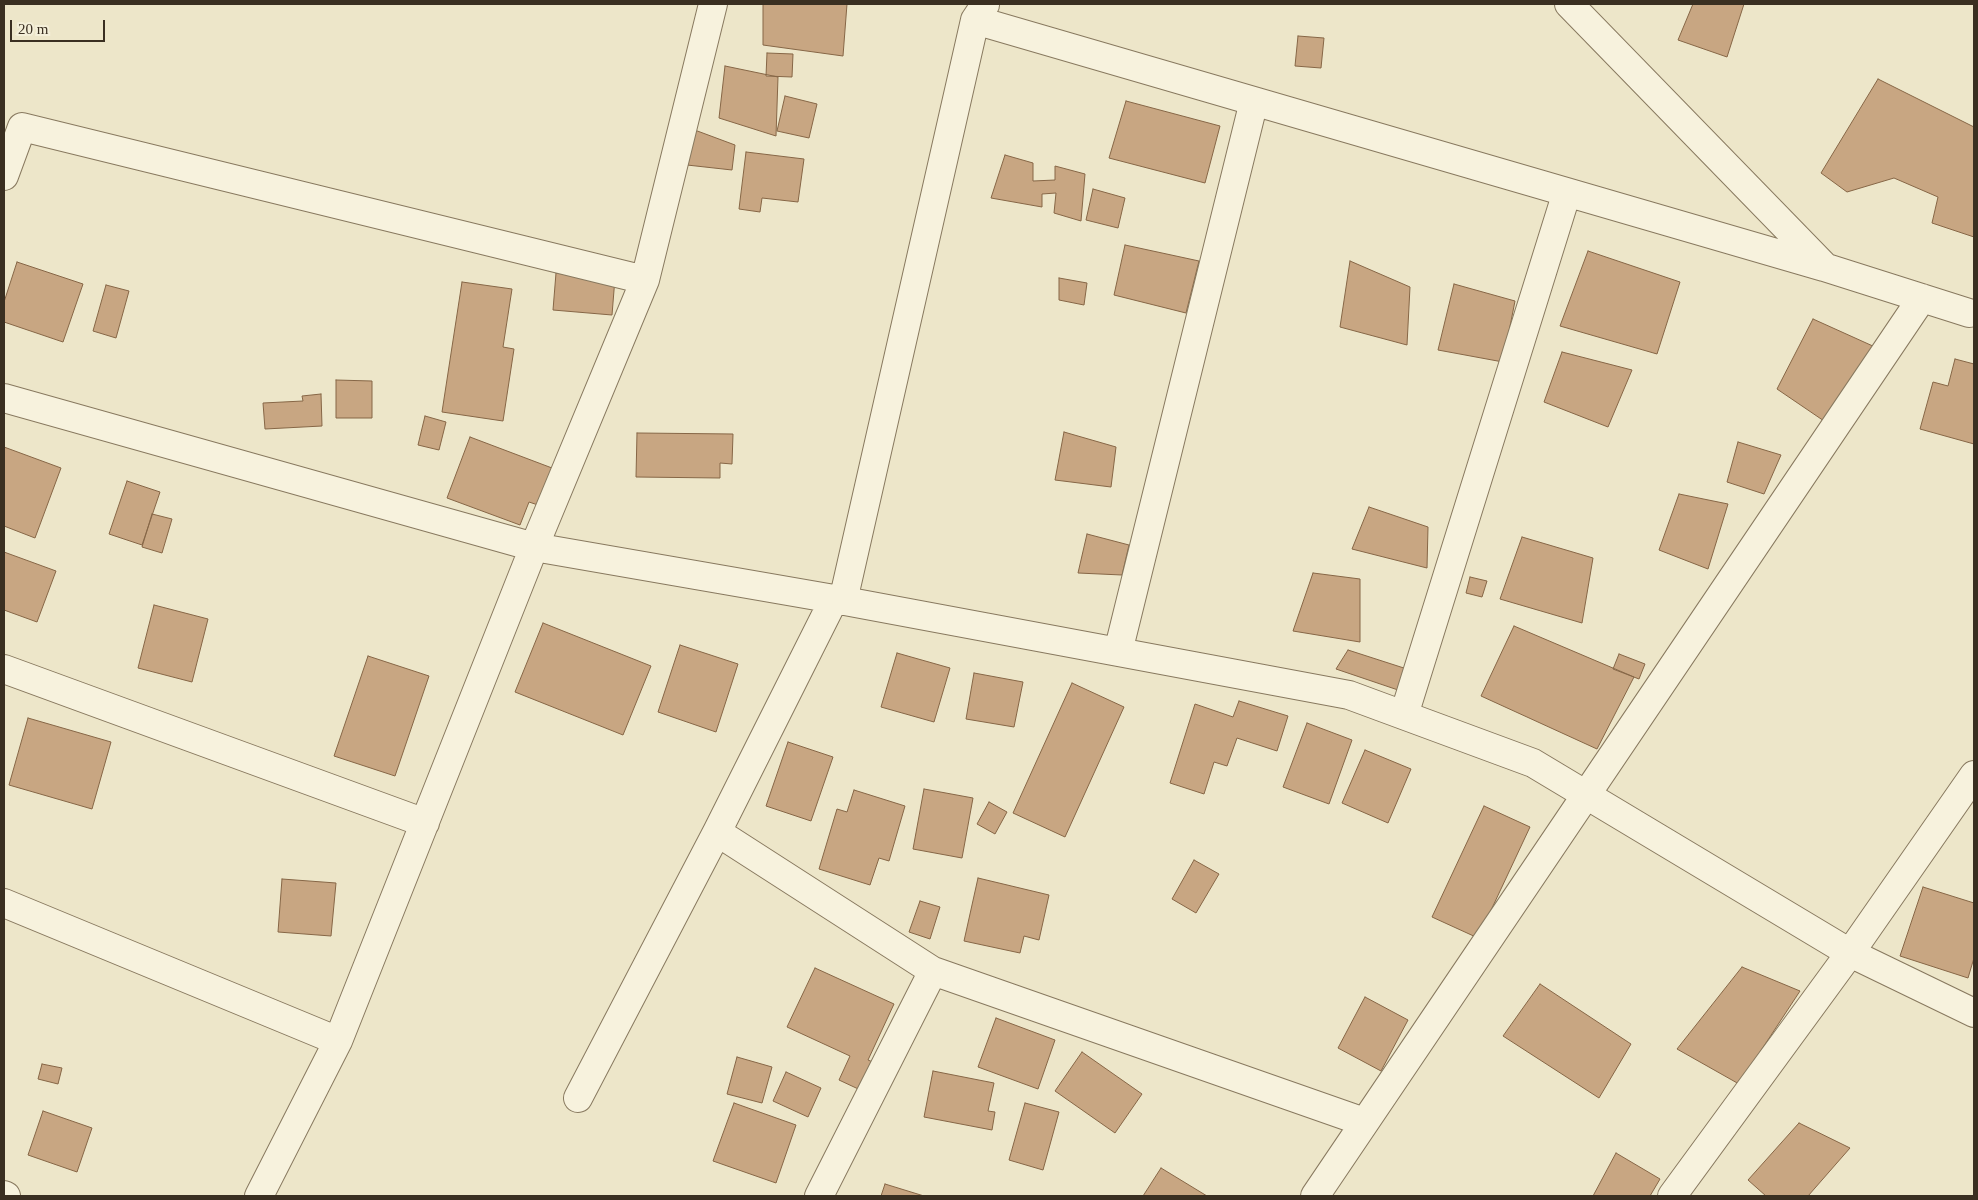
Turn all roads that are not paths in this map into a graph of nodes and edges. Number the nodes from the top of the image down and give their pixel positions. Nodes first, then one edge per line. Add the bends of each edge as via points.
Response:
1 (713, 4) edge
2 (1569, 4) edge
3 (980, 12) edge
4 (1254, 101) junction
5 (4, 176) edge
6 (1567, 192) junction
7 (1824, 267) junction
8 (645, 280) junction
9 (1922, 298) junction
10 (1973, 310) edge
11 (4, 398) edge
12 (534, 547) junction
13 (838, 600) junction
14 (1118, 652) junction
15 (4, 669) edge
16 (1404, 715) junction
17 (1974, 775) edge
18 (1586, 796) junction
19 (425, 823) junction
20 (717, 832) junction
21 (4, 903) edge
22 (1850, 953) junction
23 (934, 972) junction
24 (1974, 1013) edge
25 (338, 1041) junction
26 (578, 1098) dead end
27 (1364, 1122) junction
28 (1679, 1193) edge
29 (259, 1196) edge
30 (819, 1196) edge
31 (1315, 1196) edge

1 - 8 street
2 - 7 street
3 - 4 street
3 - 13 street
4 - 6 street
4 - 14 street
5 - 8 street via 22,128
6 - 7 street
6 - 16 street
7 - 9 street
8 - 12 street
9 - 10 street
9 - 18 street
11 - 12 street
12 - 13 street
12 - 19 street
13 - 14 street
13 - 20 street
14 - 16 street via 1349,695
15 - 19 street
16 - 18 street via 1533,764
17 - 22 street
18 - 22 street
18 - 27 street
19 - 25 street
20 - 23 street
20 - 26 street
21 - 25 street
22 - 24 street
22 - 28 street
23 - 27 street
23 - 30 street
25 - 29 street
27 - 31 street

